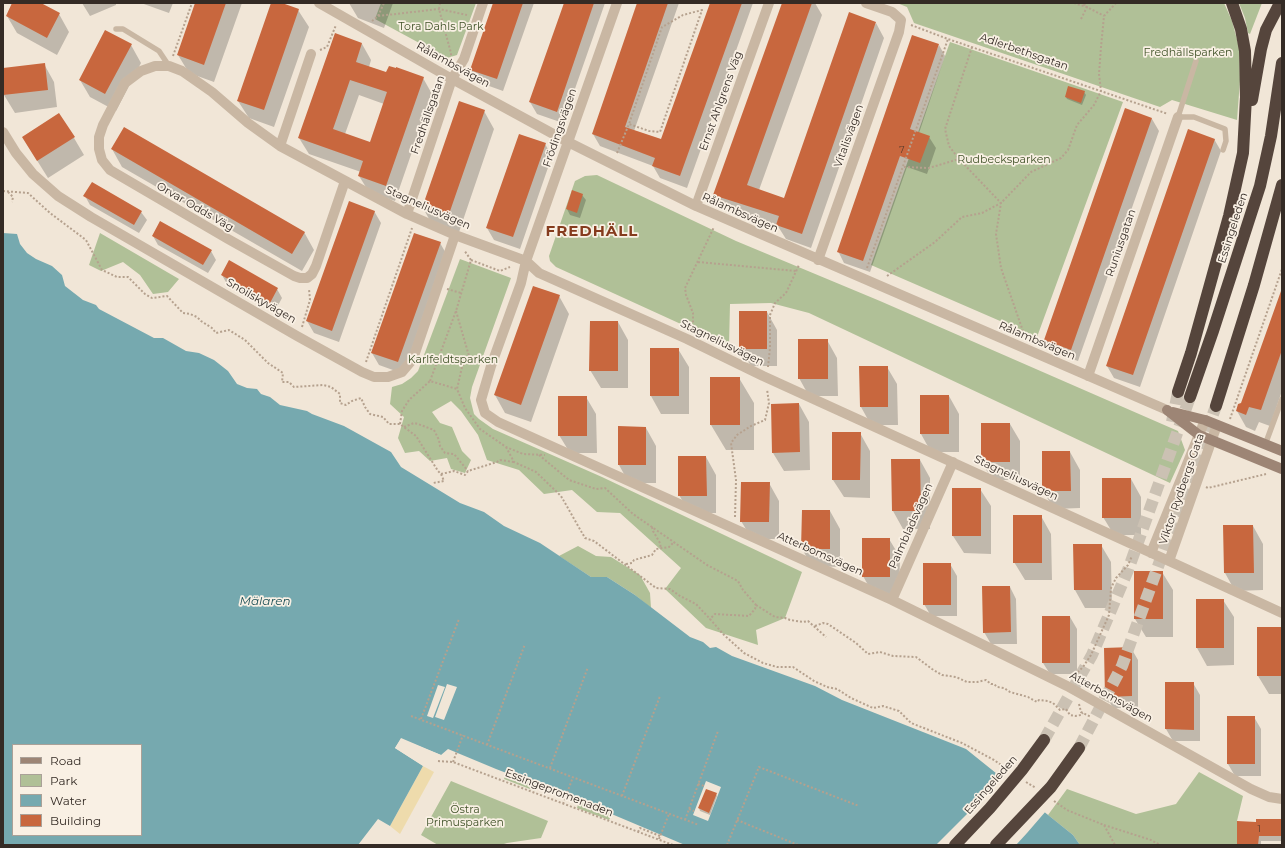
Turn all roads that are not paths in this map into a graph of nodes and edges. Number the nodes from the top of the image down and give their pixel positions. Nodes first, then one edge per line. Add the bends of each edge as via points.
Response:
1 (319, 3) edge
2 (484, 3) edge
3 (617, 3) edge
4 (769, 3) edge
5 (866, 3) edge
6 (1233, 4) edge
7 (1277, 8) edge
8 (116, 29) dead end
9 (311, 54) dead end
10 (1196, 61) dead end
11 (1282, 63) edge
12 (169, 66) junction
13 (452, 80) junction
14 (1178, 118) junction
15 (3, 132) edge
16 (568, 142) junction
17 (280, 146) junction
18 (1223, 150) dead end
19 (1243, 153) junction
20 (345, 181) junction
21 (1282, 185) edge
22 (696, 206) junction
23 (411, 216) junction
24 (1282, 218) edge
25 (455, 235) junction
26 (818, 260) junction
27 (526, 261) junction
28 (1254, 285) junction
29 (1088, 376) junction
30 (1178, 392) tunnel mouth
31 (1190, 397) tunnel mouth
32 (1282, 399) edge
33 (1216, 406) tunnel mouth
34 (1167, 410) junction
35 (1205, 420) junction
36 (1217, 425) junction
37 (1199, 435) junction
38 (1211, 440) junction
39 (1265, 445) junction
40 (1282, 450) edge
41 (953, 462) junction
42 (1277, 471) edge
43 (1164, 523) junction
44 (1180, 529) junction
45 (1151, 553) junction
46 (1169, 561) junction
47 (892, 600) junction
48 (1282, 613) edge
49 (1044, 740) tunnel mouth
50 (1079, 748) tunnel mouth
51 (1282, 799) edge
52 (955, 845) edge
53 (996, 845) edge

1 - 13 street, Rålambsvägen
2 - 13 street, Fredhällsgatan via 464,59
3 - 16 street, Frödingsvägen
4 - 22 street, Ernst Ahlgrens Väg
5 - 26 street, Vitalisvägen via 892,12 901,20 899,32
6 - 19 highway via 1245,51
7 - 19 highway via 1266,30 1261,49
8 - 12 lane via 123,28 159,51
9 - 17 street
10 - 14 lane
11 - 31 highway, Essingeleden via 1271,136 1260,186
12 - 17 street, Stagneliusvägen via 182,71 212,92
12 - 20 street, Orvar Odds Väg via 155,66 141,71 125,83 114,102 99,137 102,160 110,170 141,190 300,278 307,278 316,266
13 - 16 street, Rålambsvägen
13 - 23 street, Fredhällsgatan
14 - 18 lane via 1194,118 1225,129 1226,141
14 - 29 street, Runiusgatan
15 - 25 street, Snoilskyvägen via 33,174 58,196 91,218 374,377 388,377 402,372 413,359
16 - 22 street, Rålambsvägen
16 - 27 street, Frödingsvägen
17 - 20 street, Stagneliusvägen
19 - 30 highway via 1229,216
20 - 23 street, Stagneliusvägen
21 - 28 highway
22 - 26 street, Rålambsvägen
23 - 25 street, Stagneliusvägen
24 - 28 highway
25 - 27 street, Stagneliusvägen
26 - 29 street, Rålambsvägen
27 - 41 street, Stagneliusvägen via 539,273
27 - 47 street, Atterbomsvägen via 521,283 481,400 485,413 504,425
28 - 33 highway
29 - 34 street, Rålambsvägen
32 - 39 lane
34 - 35 street, Rålambsvägen
34 - 37 street, Rålambsvägen
35 - 36 street, Rålambsvägen
35 - 37 street, Viktor Rydbergs Gata
36 - 38 street, Viktor Rydbergs Gata
36 - 39 street, Rålambsvägen
37 - 38 street, Rålambsvägen
37 - 43 street, Viktor Rydbergs Gata
38 - 42 street, Rålambsvägen
38 - 44 street, Viktor Rydbergs Gata
39 - 40 street, Rålambsvägen
41 - 45 street, Stagneliusvägen
41 - 47 street, Palmbladsvägen
43 - 44 street via 1170,531
43 - 45 street, Viktor Rydbergs Gata
44 - 46 street, Viktor Rydbergs Gata
45 - 46 street, Stagneliusvägen
46 - 48 street, Stagneliusvägen
47 - 51 street, Atterbomsvägen via 1067,686 1251,789 1269,797
49 - 52 highway, Essingeleden, bridge via 990,808
50 - 53 highway, bridge via 1051,787

